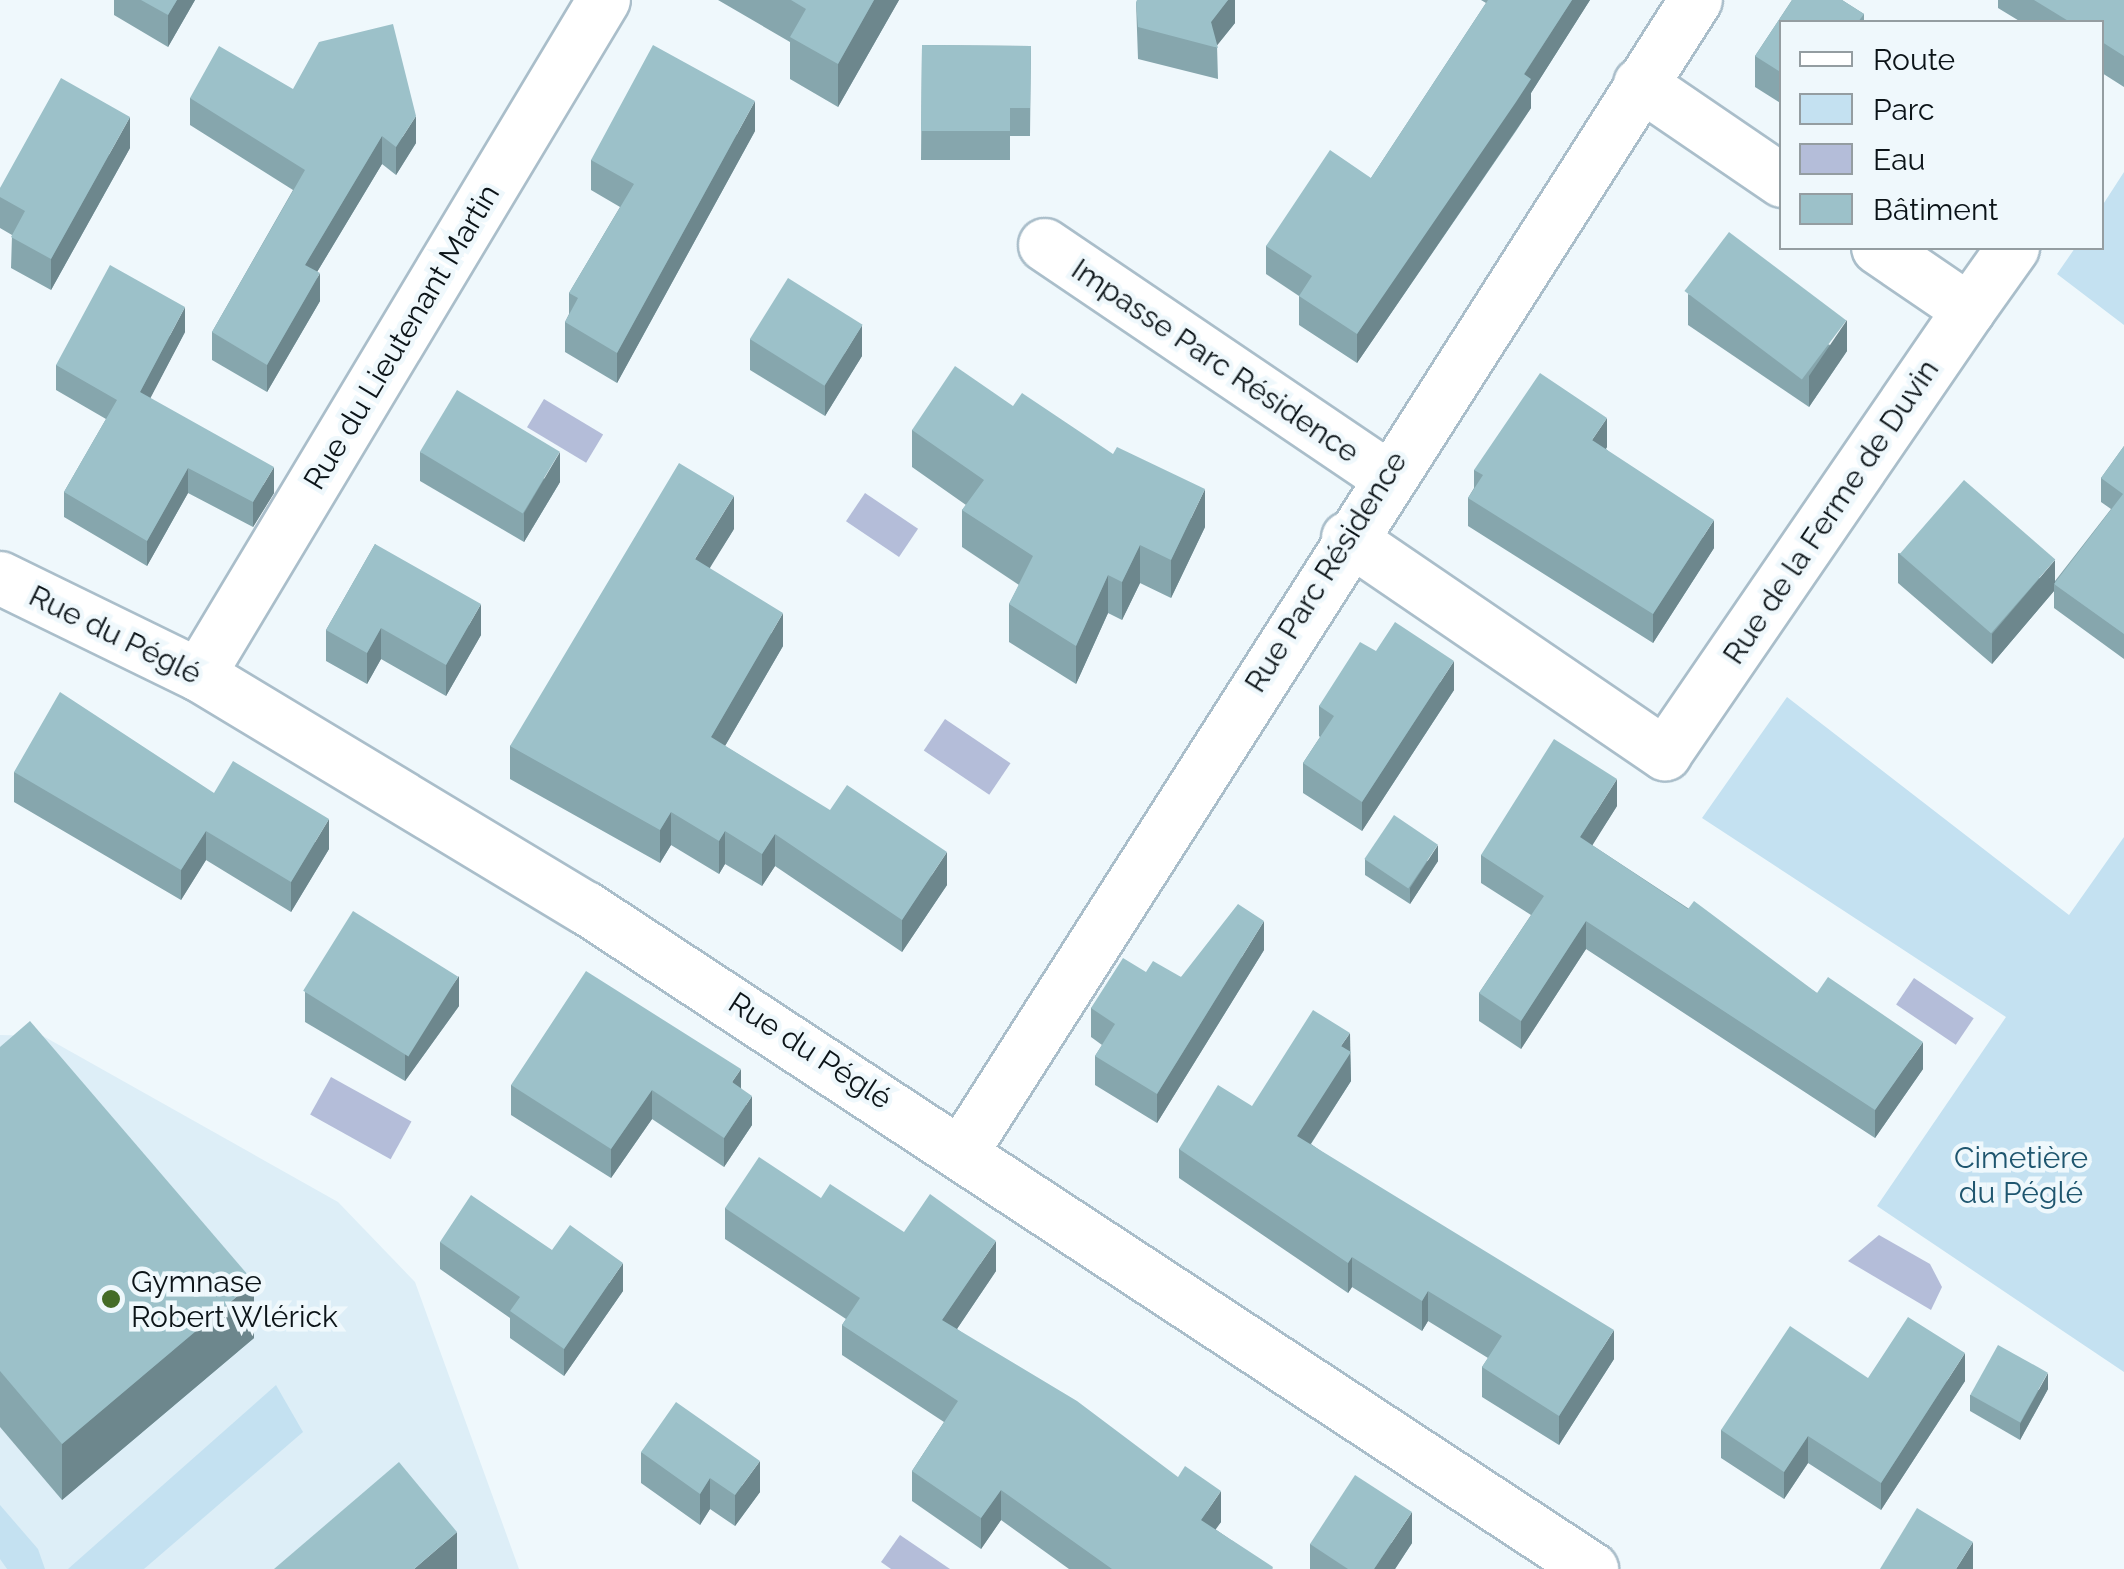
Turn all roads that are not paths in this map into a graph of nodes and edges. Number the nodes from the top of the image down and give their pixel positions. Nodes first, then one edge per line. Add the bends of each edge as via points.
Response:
1 (604, 0) edge
2 (1696, 0) edge
3 (1640, 84) junction
4 (1779, 179) edge
5 (1045, 245) dead end
6 (1881, 250) edge
7 (2012, 250) edge
8 (1968, 310) junction
9 (1386, 476) junction
10 (1348, 538) junction
11 (0, 578) edge
12 (199, 675) junction
13 (964, 1148) junction
14 (1592, 1569) edge

1 - 12 street, Rue du Lieutenant Martin
2 - 3 street, Rue Parc Résidence
3 - 4 street
3 - 9 street, Rue Parc Résidence
5 - 9 street, Impasse Parc Résidence
6 - 8 street
7 - 8 street, Rue de la Ferme de Duvin
8 - 10 street, Rue de la Ferme de Duvin via 1710,727 1665,754
9 - 10 street, Rue Parc Résidence
10 - 13 street, Rue Parc Résidence
11 - 12 street, Rue du Péglé
12 - 13 street, Rue du Péglé
13 - 14 street, Rue du Péglé

